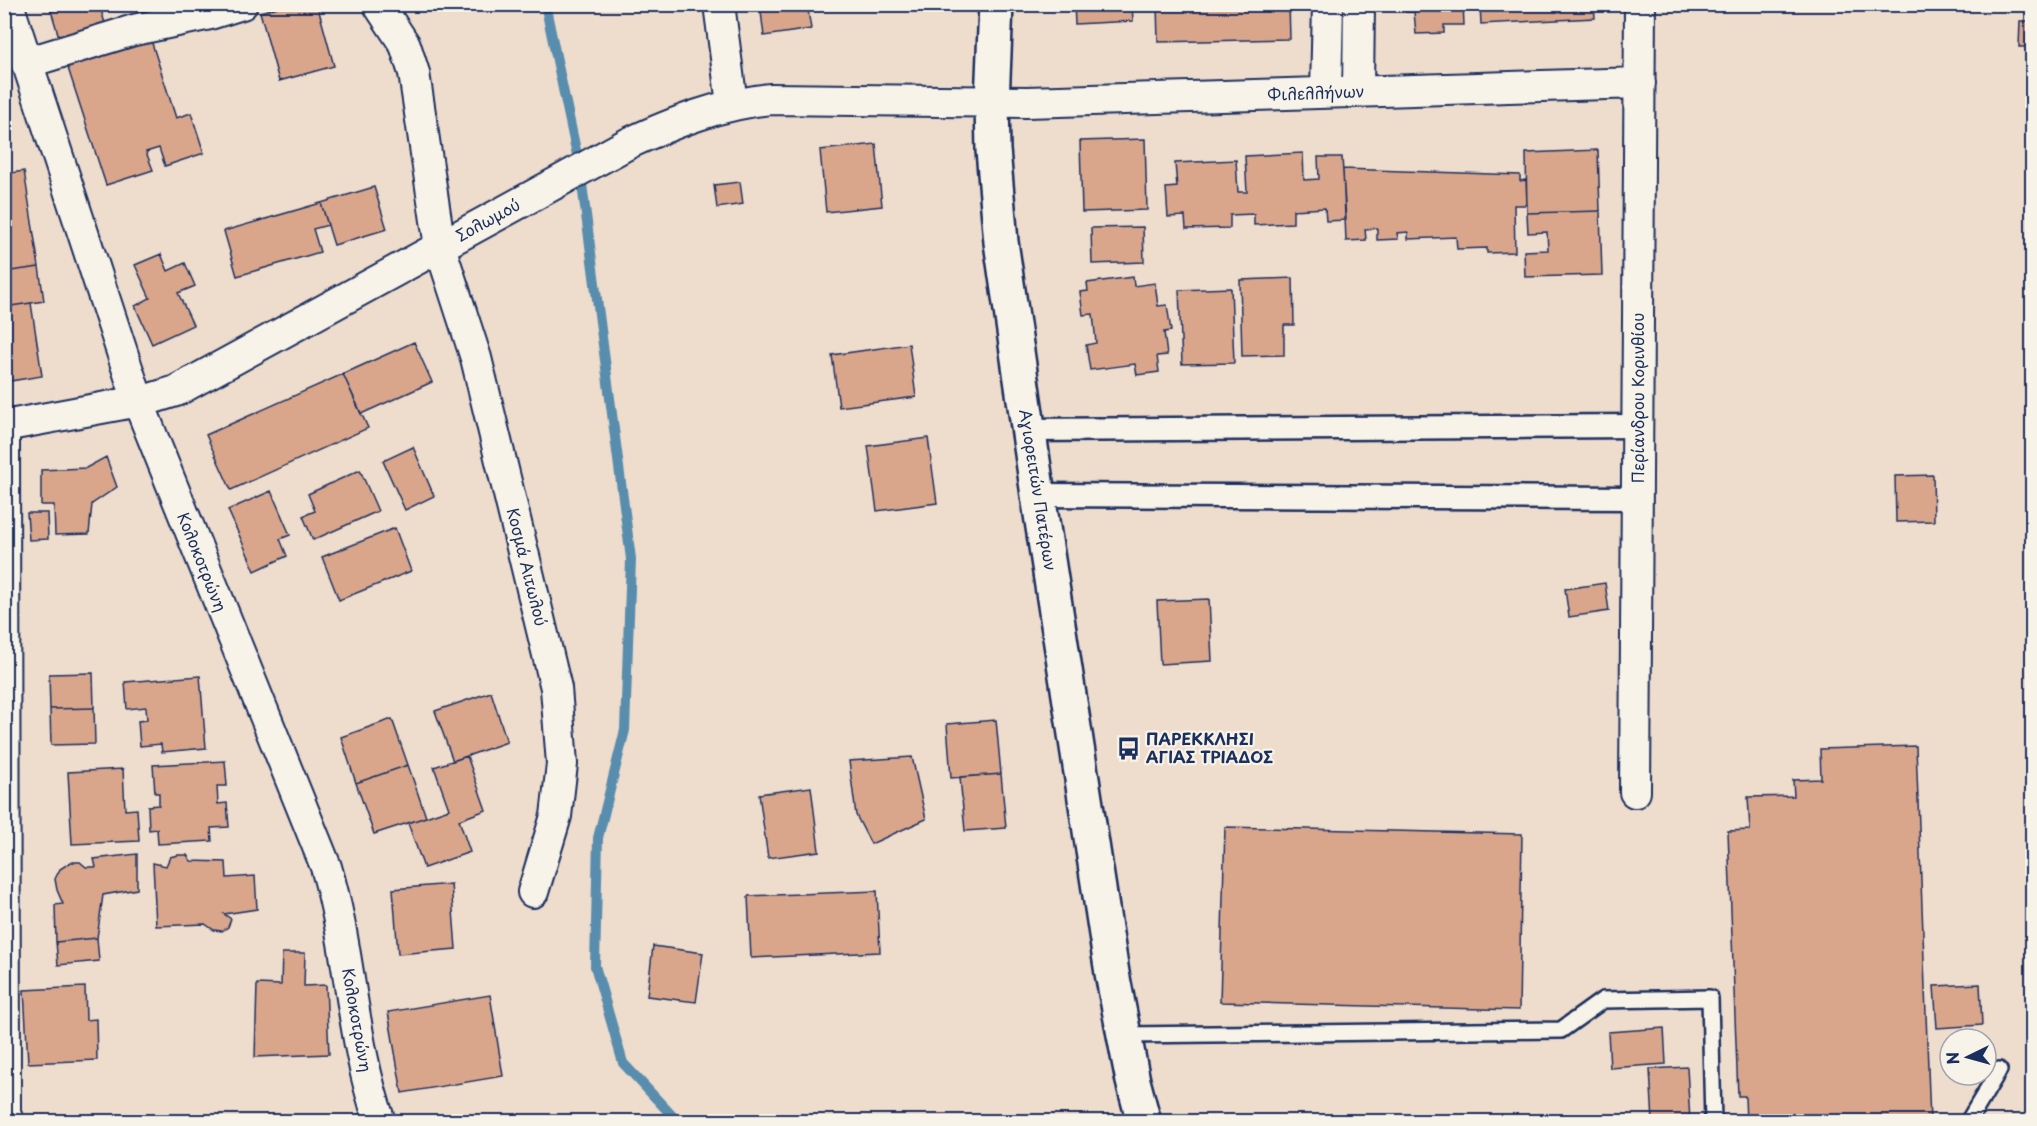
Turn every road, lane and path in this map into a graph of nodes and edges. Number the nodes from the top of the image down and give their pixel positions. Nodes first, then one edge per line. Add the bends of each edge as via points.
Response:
1 (8, 4) edge
2 (242, 4) edge
3 (378, 4) edge
4 (719, 4) edge
5 (996, 4) edge
6 (1328, 4) edge
7 (1359, 4) edge
8 (1640, 4) edge
9 (26, 63) junction
10 (1640, 83) junction
11 (1358, 91) junction
12 (1326, 92) junction
13 (992, 102) junction
14 (732, 104) junction
15 (440, 247) junction
16 (138, 401) junction
17 (1638, 426) junction
18 (4, 428) edge
19 (1029, 430) junction
20 (1038, 495) junction
21 (1638, 498) junction
22 (1635, 792) dead end
23 (533, 892) dead end
24 (1124, 1035) junction
25 (1999, 1070) dead end
26 (9, 1122) edge
27 (380, 1122) edge
28 (1144, 1122) edge
29 (1713, 1122) edge
30 (1968, 1122) edge

1 - 9 street, Κολοκοτρώνη
2 - 9 street via 134,30
3 - 15 street, Κοσμά Αιτωλού via 405,45 414,73
4 - 14 street
5 - 13 street, Αγιορειτών Πατέρων
6 - 12 street
7 - 11 street
8 - 10 street, Περίανδρου Κορινθίου
9 - 16 street, Κολοκοτρώνη
10 - 11 street, Φιλελλήνων
10 - 17 street, Περίανδρου Κορινθίου
11 - 12 street, Φιλελλήνων
12 - 13 street, Φιλελλήνων
13 - 14 street, Σολωμού via 771,99
13 - 19 street, Αγιορειτών Πατέρων via 1001,243
14 - 15 street, Σολωμού via 629,143
15 - 16 street, Σολωμού via 176,391
15 - 23 street, Κοσμά Αιτωλού via 476,358 556,688 562,764 556,816
16 - 18 street, Σολωμού
16 - 27 street, Κολοκοτρώνη via 326,867 366,1071
17 - 19 street
17 - 21 street, Περίανδρου Κορινθίου
18 - 26 street via 5,1115
19 - 20 street, Αγιορειτών Πατέρων
20 - 21 street
20 - 24 street, Αγιορειτών Πατέρων
21 - 22 street, Περίανδρου Κορινθίου
24 - 28 street, Αγιορειτών Πατέρων
24 - 29 lane via 1561,1030 1603,1000 1710,998
25 - 30 lane

